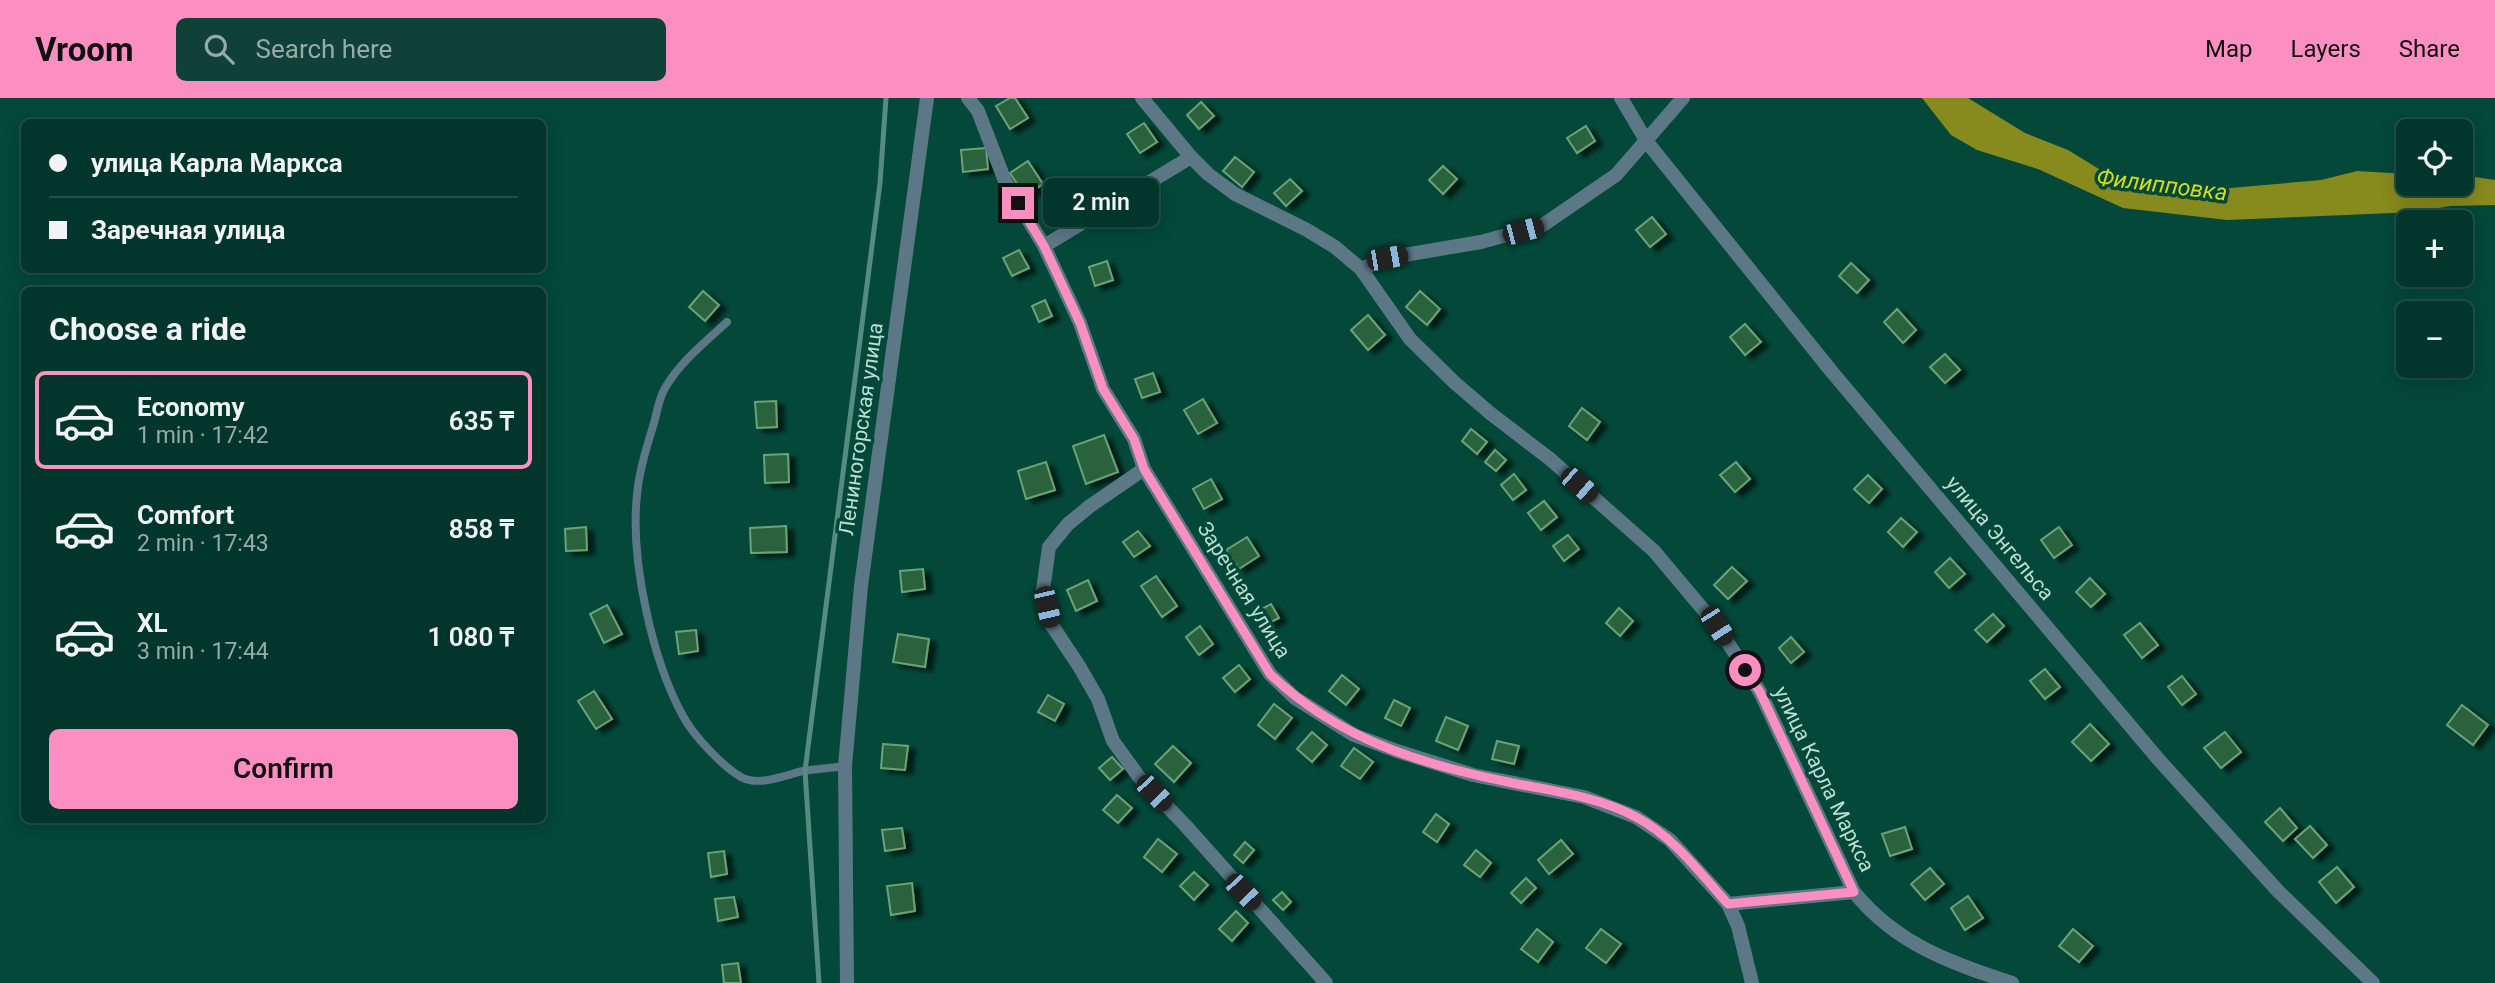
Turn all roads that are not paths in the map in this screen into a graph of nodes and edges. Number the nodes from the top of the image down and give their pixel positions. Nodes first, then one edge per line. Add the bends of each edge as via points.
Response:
1 (927, 98) edge
2 (968, 98) edge
3 (1142, 98) edge
4 (1621, 98) edge
5 (1683, 98) edge
6 (1647, 142) junction
7 (1191, 157) junction
8 (1044, 246) junction
9 (1361, 269) junction
10 (727, 322) dead end
11 (1144, 469) junction
12 (845, 766) junction
13 (1854, 892) junction
14 (1728, 904) junction
15 (847, 983) edge
16 (1326, 983) edge
17 (1752, 983) edge
18 (2012, 983) edge
19 (2373, 983) edge

1 - 12 street, Лениногорская улица via 861,586
2 - 8 street, Заречная улица via 978,111 1005,181
3 - 7 street, улица Карла Маркса
4 - 6 street, улица Энгельса
5 - 6 street
6 - 9 street via 1616,175 1544,225 1481,242 1387,258
6 - 19 street, улица Энгельса via 1832,372 2168,770 2277,891
7 - 8 street
7 - 9 street, улица Карла Маркса via 1235,194 1307,230
8 - 11 street, Заречная улица via 1080,323 1103,389 1134,439
9 - 13 street, улица Карла Маркса via 1410,339 1654,551 1717,626 1760,692
10 - 12 lane via 664,389 650,437 637,495 637,553 645,604 683,717 724,763 743,778 765,780
11 - 14 street, Заречная улица via 1270,674 1295,698 1354,735 1397,751 1473,775 1584,797 1636,817 1670,840
11 - 16 street via 1075,518 1049,547 1043,590 1051,624 1098,699 1113,741 1139,777
12 - 15 street, Лениногорская улица
13 - 14 street
13 - 18 street, улица Карла Маркса via 1889,928 1913,943
14 - 17 street, Заречная улица

